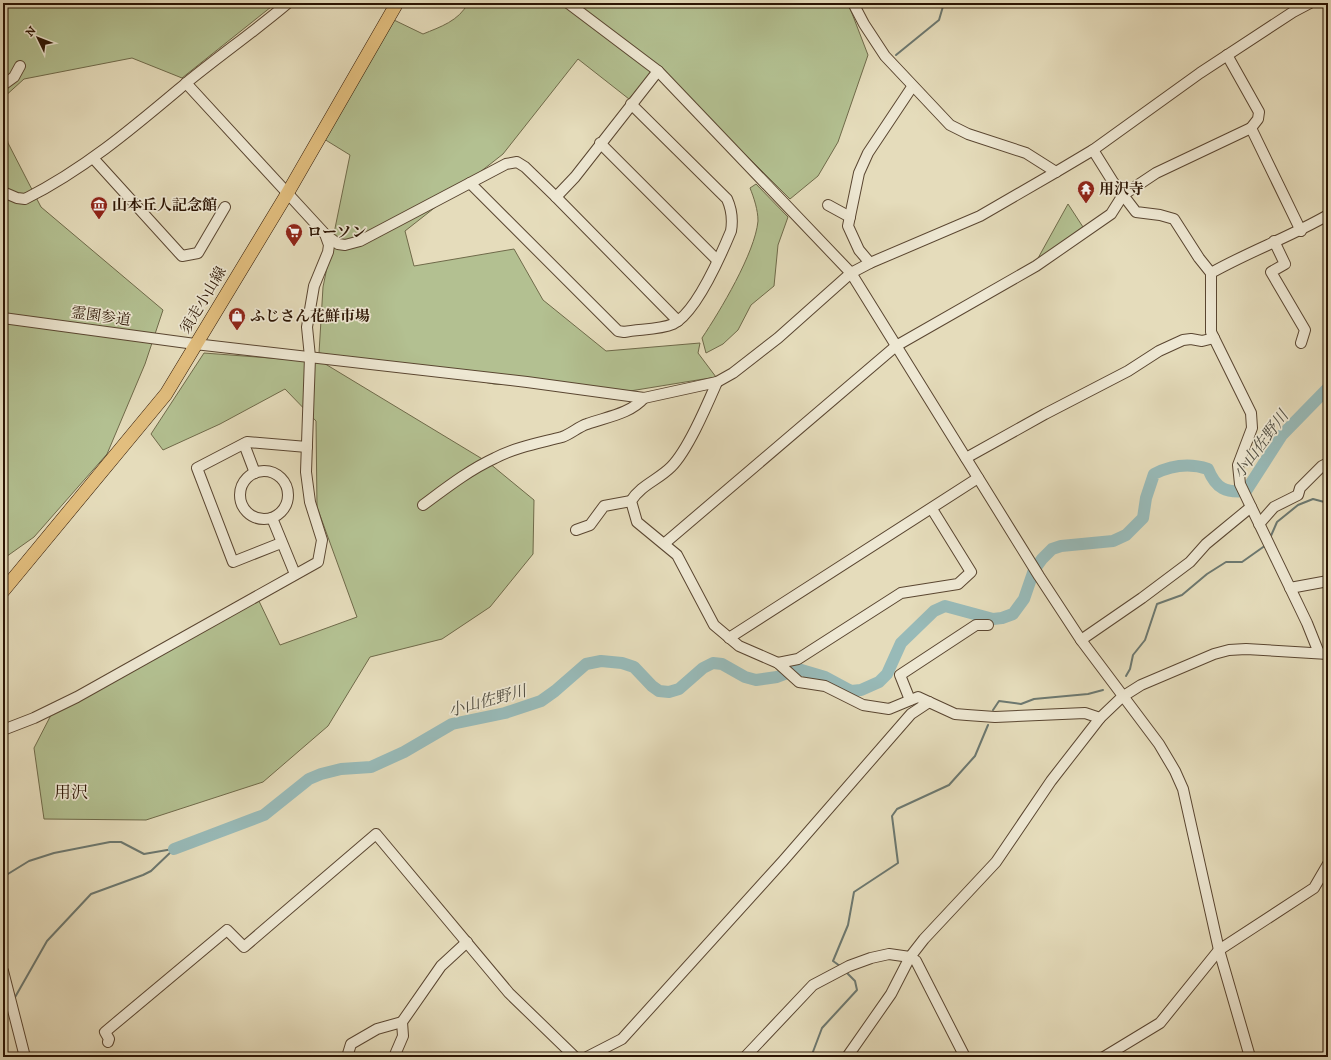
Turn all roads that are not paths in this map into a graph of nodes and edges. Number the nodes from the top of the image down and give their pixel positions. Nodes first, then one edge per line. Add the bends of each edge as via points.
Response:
1 (288, 3) edge
2 (397, 3) edge
3 (568, 3) edge
4 (852, 3) edge
5 (1310, 3) edge
6 (1227, 55) junction
7 (20, 66) dead end
8 (658, 71) junction
9 (186, 83) junction
10 (3, 85) edge
11 (912, 87) junction
12 (631, 104) junction
13 (1251, 128) junction
14 (600, 143) junction
15 (1093, 150) junction
16 (93, 158) junction
17 (1056, 172) junction
18 (470, 183) junction
19 (3, 192) edge
20 (287, 194) junction
21 (1123, 195) junction
22 (556, 197) junction
23 (828, 205) dead end
24 (225, 207) dead end
25 (1328, 215) edge
26 (850, 217) junction
27 (1301, 231) junction
28 (325, 234) junction
29 (1274, 241) junction
30 (717, 260) junction
31 (870, 263) junction
32 (1212, 272) junction
33 (851, 274) junction
34 (3, 318) edge
35 (678, 321) junction
36 (1214, 338) junction
37 (1301, 343) dead end
38 (195, 344) junction
39 (896, 346) junction
40 (310, 357) junction
41 (717, 382) junction
42 (644, 398) junction
43 (244, 444) junction
44 (307, 447) junction
45 (966, 458) junction
46 (1328, 463) edge
47 (255, 473) junction
48 (978, 478) junction
49 (631, 501) junction
50 (1249, 504) junction
51 (423, 505) dead end
52 (932, 509) junction
53 (272, 518) junction
54 (1260, 524) junction
55 (576, 530) dead end
56 (281, 543) junction
57 (665, 543) junction
58 (295, 574) junction
59 (1328, 581) edge
60 (1290, 588) junction
61 (3, 590) edge
62 (988, 625) dead end
63 (729, 638) junction
64 (1081, 640) junction
65 (1324, 653) edge
66 (779, 665) junction
67 (1122, 697) junction
68 (910, 700) junction
69 (929, 702) junction
70 (1100, 718) junction
71 (3, 730) edge
72 (1328, 864) edge
73 (467, 942) junction
74 (1219, 950) junction
75 (910, 956) junction
76 (3, 971) edge
77 (402, 1022) junction
78 (108, 1042) dead end
79 (25, 1057) edge
80 (347, 1057) edge
81 (394, 1057) edge
82 (575, 1057) edge
83 (587, 1057) edge
84 (744, 1057) edge
85 (847, 1057) edge
86 (965, 1057) edge
87 (1104, 1057) edge
88 (1250, 1057) edge

1 - 9 street
2 - 20 main road, 須走小山線
3 - 8 street
4 - 11 street via 876,44
5 - 6 street
6 - 13 street via 1258,112 1258,119
6 - 15 street
7 - 10 street via 14,77
8 - 12 street
8 - 33 street
9 - 16 street via 145,119
9 - 20 street
11 - 17 street via 950,125 968,134 1026,153
11 - 26 street via 861,164
12 - 14 street
12 - 30 street via 727,199 733,222
13 - 21 street via 1156,173
13 - 27 street
14 - 22 street
14 - 30 street
15 - 17 street
15 - 21 street
16 - 19 street via 25,198 17,198
16 - 24 street via 182,256 198,253
17 - 31 street via 980,216
18 - 22 street via 506,164 517,162
18 - 28 street via 351,244 338,244
18 - 35 street via 618,331 671,325
20 - 28 street
20 - 38 main road, 須走小山線
21 - 32 street via 1136,212 1174,219 1198,258
21 - 39 street via 1111,214 1036,266
22 - 35 street
23 - 26 street
25 - 27 street
26 - 31 street via 848,226 853,239
27 - 29 street
28 - 40 street via 329,245 328,252 314,286 307,327
29 - 32 street
29 - 37 street via 1285,264 1271,272 1305,330
30 - 35 street via 696,300 685,316
31 - 33 street
32 - 36 street
33 - 39 street
33 - 41 street via 742,368
34 - 38 street, 霊園参道
36 - 45 street via 1202,341 1183,340 1159,351 1128,371
36 - 50 street via 1251,413 1252,428 1238,465 1240,484
38 - 40 street, 霊園参道
38 - 61 main road, 須走小山線 via 166,394
39 - 45 street
39 - 57 street
40 - 42 street, 霊園参道
40 - 44 street
41 - 42 street
41 - 49 street via 681,453 671,467 648,483
42 - 51 street via 623,413 585,425 564,436 496,457 474,469
43 - 44 street
43 - 47 street
43 - 56 street via 197,468 233,562
44 - 58 street via 306,472 310,502 322,540 318,562
45 - 48 street
46 - 54 street via 1300,488 1298,495 1274,507
47 - 53 street via 248,478 241,492 244,507 256,518
47 - 53 street via 270,472 283,480 286,487 287,502 284,509
48 - 52 street
48 - 64 street
49 - 55 street via 604,506 590,525
49 - 57 street via 637,522
50 - 54 street
50 - 64 street via 1190,562
52 - 63 street
52 - 66 street via 972,572 958,584 901,593 798,660
53 - 56 street
54 - 60 street
56 - 58 street
57 - 63 street via 677,555 714,625
58 - 71 street via 76,697
59 - 60 street
60 - 65 street
62 - 68 street via 976,625 900,675
63 - 66 street via 739,646
64 - 67 street
65 - 67 street via 1229,650 1141,685
66 - 68 street via 799,682 825,686 863,705 889,709
67 - 70 street
67 - 74 street via 1159,744 1183,790
68 - 69 street via 918,697
69 - 70 street via 955,714 1009,717 1085,713
69 - 83 street via 911,714 622,1039
70 - 75 street via 1051,781 996,862
72 - 74 street via 1314,888
73 - 77 street via 441,966
73 - 78 street via 376,834 244,946 228,930 105,1032
73 - 82 street via 509,993
74 - 87 street via 1160,1023
74 - 88 street
75 - 84 street via 890,954 849,966 813,985
75 - 85 street via 891,994
75 - 86 street via 916,961
76 - 79 street
77 - 80 street via 377,1029 351,1044
77 - 81 street via 403,1036

